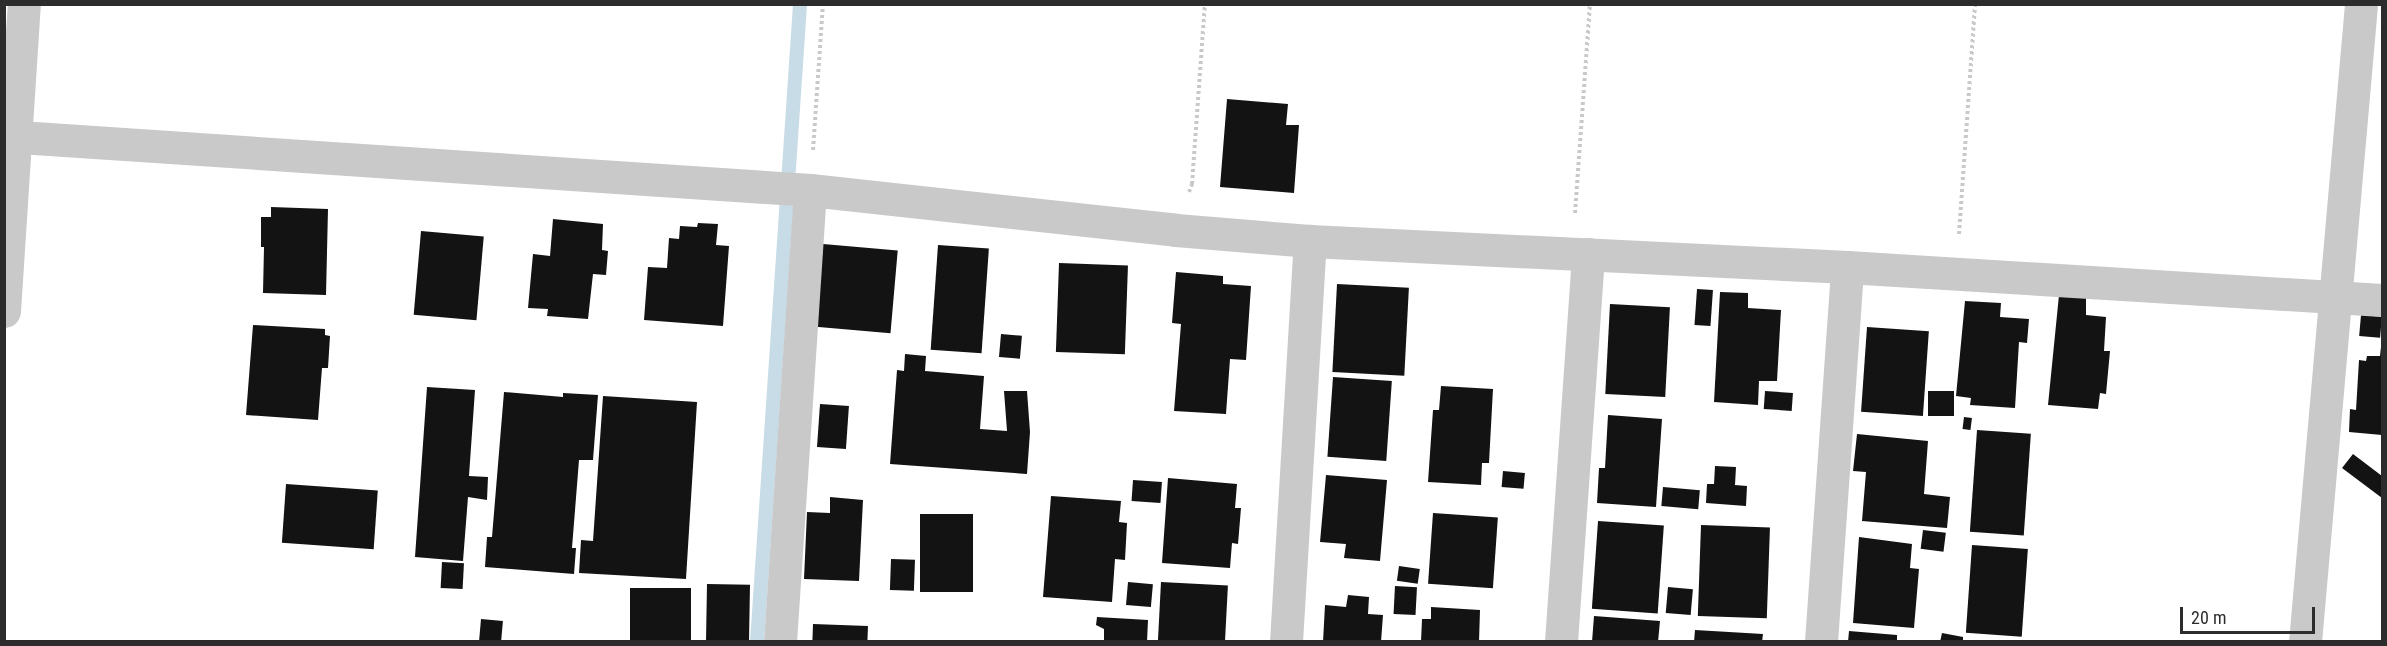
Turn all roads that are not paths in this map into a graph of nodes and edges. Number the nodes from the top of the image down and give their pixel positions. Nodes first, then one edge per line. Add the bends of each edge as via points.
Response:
1 (24, 4) edge
2 (2361, 4) edge
3 (9, 136) edge
4 (795, 189) junction
5 (1310, 241) junction
6 (1588, 254) junction
7 (1847, 267) junction
8 (2334, 296) junction
9 (2382, 300) edge
10 (4, 311) edge
11 (780, 642) edge
12 (1286, 642) edge
13 (1561, 642) edge
14 (1821, 642) edge
15 (2305, 642) edge

1 - 3 street
2 - 8 street
3 - 4 street
3 - 10 street
4 - 5 street
4 - 11 street
5 - 6 street
5 - 12 street
6 - 7 street
6 - 13 street
7 - 8 street
7 - 14 street
8 - 9 street
8 - 15 street

